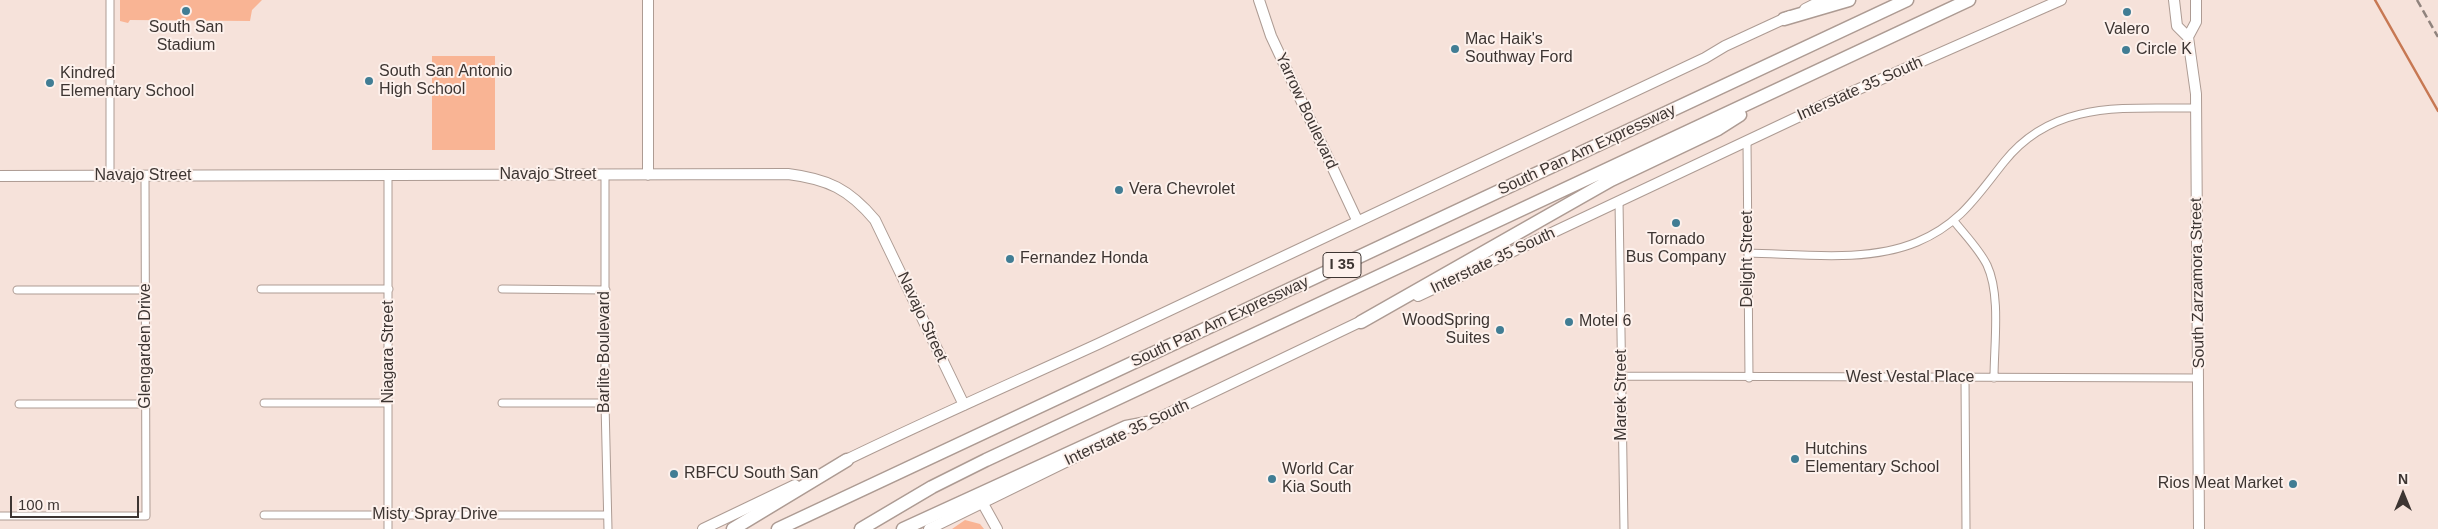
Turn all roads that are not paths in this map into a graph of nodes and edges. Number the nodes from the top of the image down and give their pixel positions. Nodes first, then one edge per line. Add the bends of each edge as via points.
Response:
1 (110, 0) edge
2 (648, 0) edge
3 (1259, 0) edge
4 (1823, 0) edge
5 (1849, 0) edge
6 (1907, 0) edge
7 (1969, 0) edge
8 (2060, 0) edge
9 (2174, 0) edge
10 (2196, 0) edge
11 (1784, 19) junction
12 (2188, 37) junction
13 (1796, 82) junction
14 (2196, 108) junction
15 (1747, 141) junction
16 (388, 175) junction
17 (605, 175) junction
18 (648, 175) junction
19 (0, 176) edge
20 (110, 176) junction
21 (146, 176) junction
22 (1619, 201) junction
23 (1357, 220) junction
24 (1954, 221) junction
25 (1748, 253) junction
26 (261, 289) dead end
27 (389, 289) junction
28 (502, 289) dead end
29 (17, 290) dead end
30 (146, 290) junction
31 (606, 290) junction
32 (1361, 322) junction
33 (1622, 376) junction
34 (1749, 378) junction
35 (1965, 378) junction
36 (1994, 378) junction
37 (2199, 378) junction
38 (264, 403) dead end
39 (388, 403) junction
40 (502, 403) dead end
41 (605, 403) junction
42 (19, 404) dead end
43 (145, 404) junction
44 (964, 405) junction
45 (1147, 423) junction
46 (847, 460) junction
47 (982, 502) junction
48 (264, 515) dead end
49 (388, 515) junction
50 (607, 515) junction
51 (0, 516) edge
52 (388, 529) edge
53 (608, 529) edge
54 (703, 529) edge
55 (733, 529) edge
56 (778, 529) edge
57 (861, 529) edge
58 (903, 529) edge
59 (930, 529) edge
60 (997, 529) edge
61 (1624, 529) edge
62 (1966, 529) edge
63 (2199, 529) edge

1 - 20 street
2 - 18 main road
3 - 23 main road, Yarrow Boulevard via 1271,36
4 - 11 main road
5 - 11 highway
6 - 56 highway, South Pan Am Expressway / I 35
7 - 13 highway, South Pan Am Expressway / I 35
8 - 15 main road, Interstate 35 South
9 - 12 main road, South Zarzamora Street via 2177,26
10 - 12 main road, South Zarzamora Street via 2196,22
11 - 23 main road via 1543,136
12 - 14 main road, South Zarzamora Street
13 - 32 highway via 1718,128 1611,180
13 - 57 highway, South Pan Am Expressway / I 35 via 986,460 926,490
14 - 24 street via 2098,109 2077,113 2048,125 2013,151 1971,206
14 - 37 main road, South Zarzamora Street
15 - 22 main road, Interstate 35 South
15 - 25 street, Delight Street
16 - 17 main road, Navajo Street
16 - 21 main road, Navajo Street
16 - 27 street, Niagara Street
17 - 18 main road, Navajo Street
17 - 31 street, Barlite Boulevard
18 - 44 main road, Navajo Street via 788,174 840,187 865,209 881,230
19 - 20 main road, Navajo Street
20 - 21 main road, Navajo Street
21 - 30 street, Glengarden Drive
22 - 32 main road, Interstate 35 South
22 - 33 street, Marek Street
23 - 44 main road
24 - 25 street via 1919,242 1877,253
24 - 36 street via 1986,262 1992,278
25 - 34 street, Delight Street
26 - 27 street
27 - 39 street, Niagara Street
28 - 31 street
29 - 30 street
30 - 43 street, Glengarden Drive
31 - 41 street, Barlite Boulevard
32 - 45 main road, Interstate 35 South
33 - 34 street, West Vestal Place
33 - 61 street, Marek Street
34 - 35 street, West Vestal Place
35 - 36 street, West Vestal Place
35 - 62 street
36 - 37 street, West Vestal Place
37 - 63 main road, South Zarzamora Street
38 - 39 street
39 - 49 street, Niagara Street
40 - 41 street
41 - 50 street, Barlite Boulevard
42 - 43 street
43 - 51 street, Glengarden Drive via 146,516
44 - 46 main road
45 - 47 main road, Interstate 35 South
45 - 58 highway via 1126,427
46 - 54 main road
46 - 55 highway
47 - 59 main road, Interstate 35 South
47 - 60 main road
48 - 49 street, Misty Spray Drive
49 - 50 street, Misty Spray Drive
49 - 52 street, Niagara Street
50 - 53 street, Barlite Boulevard

